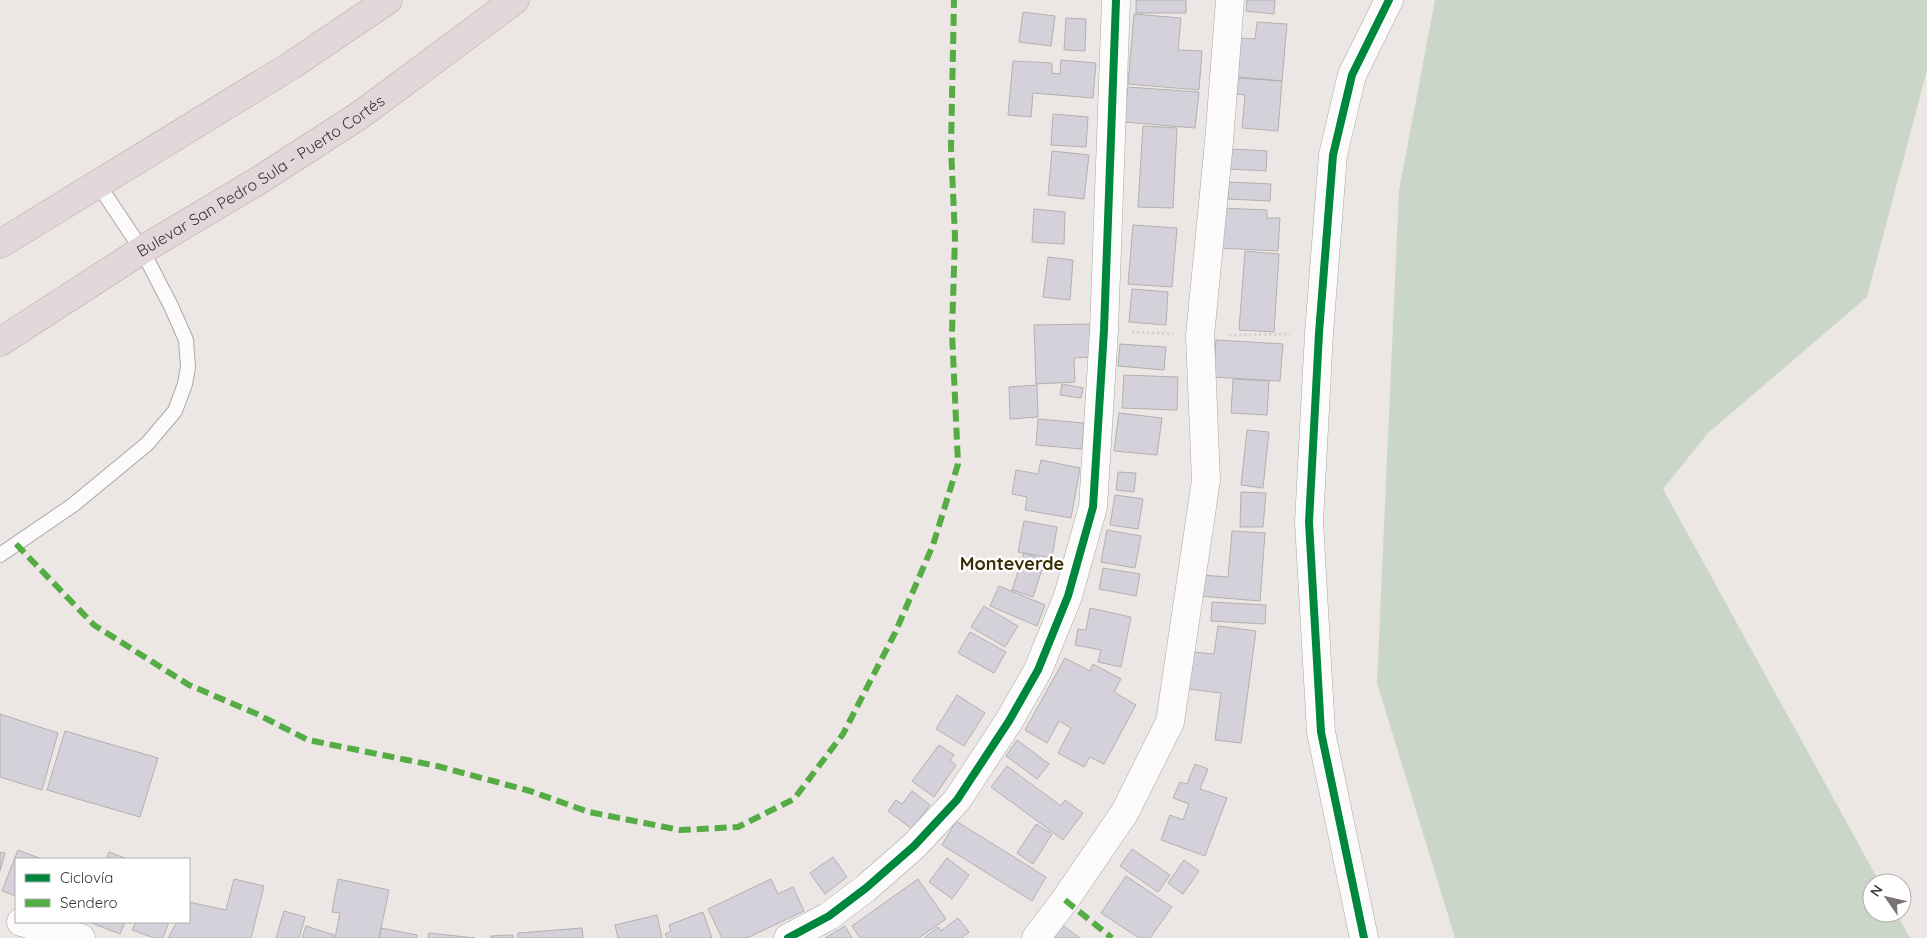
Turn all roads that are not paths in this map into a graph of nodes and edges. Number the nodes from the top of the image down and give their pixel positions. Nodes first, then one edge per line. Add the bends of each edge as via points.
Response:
1 (388, 0) edge
2 (515, 0) edge
3 (1116, 0) edge
4 (1230, 0) edge
5 (1389, 0) edge
6 (98, 184) junction
7 (0, 244) edge
8 (142, 250) junction
9 (0, 342) edge
10 (0, 555) edge
11 (0, 916) edge
12 (15, 920) edge
13 (25, 923) edge
14 (81, 938) edge
15 (788, 938) edge
16 (1036, 938) edge
17 (1364, 938) edge

1 - 6 highway via 292,65
2 - 8 highway, Bulevar San Pedro Sula - Puerto Cortés via 360,115
3 - 15 street via 1104,330 1093,507 1068,596 1038,670 957,800 914,846 866,888 830,916
4 - 16 street via 1200,336 1206,480 1170,722 1125,812
5 - 17 street via 1352,75 1333,155 1309,522 1321,732
6 - 7 highway
6 - 8 lane
8 - 9 highway, Bulevar San Pedro Sula - Puerto Cortés
8 - 10 lane via 186,340 188,366 175,410 147,444 73,505
11 - 12 street
13 - 14 street

